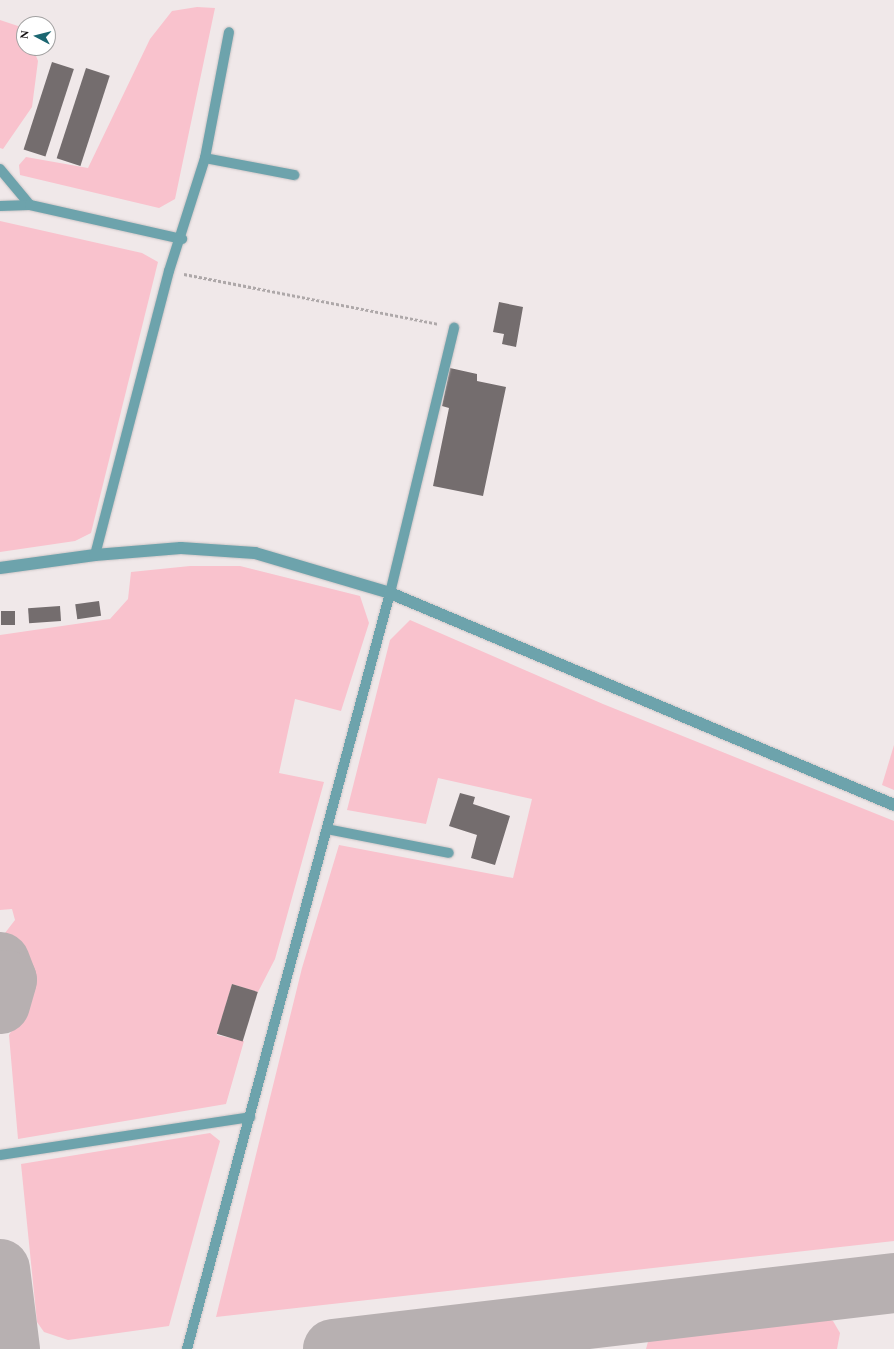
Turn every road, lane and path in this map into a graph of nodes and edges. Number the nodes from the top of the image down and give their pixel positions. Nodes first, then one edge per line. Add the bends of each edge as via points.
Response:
1 (229, 32) dead end
2 (205, 158) junction
3 (0, 169) edge
4 (294, 175) dead end
5 (30, 204) junction
6 (0, 206) edge
7 (182, 239) junction
8 (169, 271) junction
9 (454, 328) joint
10 (94, 555) junction
11 (0, 568) edge
12 (390, 593) junction
13 (894, 805) edge
14 (327, 829) junction
15 (449, 853) dead end
16 (250, 1116) junction
17 (0, 1154) edge
18 (187, 1349) edge

1 - 2 lane
2 - 4 lane
2 - 7 lane
3 - 5 lane
5 - 6 lane
5 - 7 lane
7 - 8 lane
8 - 9 path
8 - 10 lane
9 - 12 lane
10 - 11 street
10 - 12 street via 181,548 255,553
12 - 13 street
12 - 14 lane
14 - 15 lane
14 - 16 lane
16 - 17 lane
16 - 18 lane

